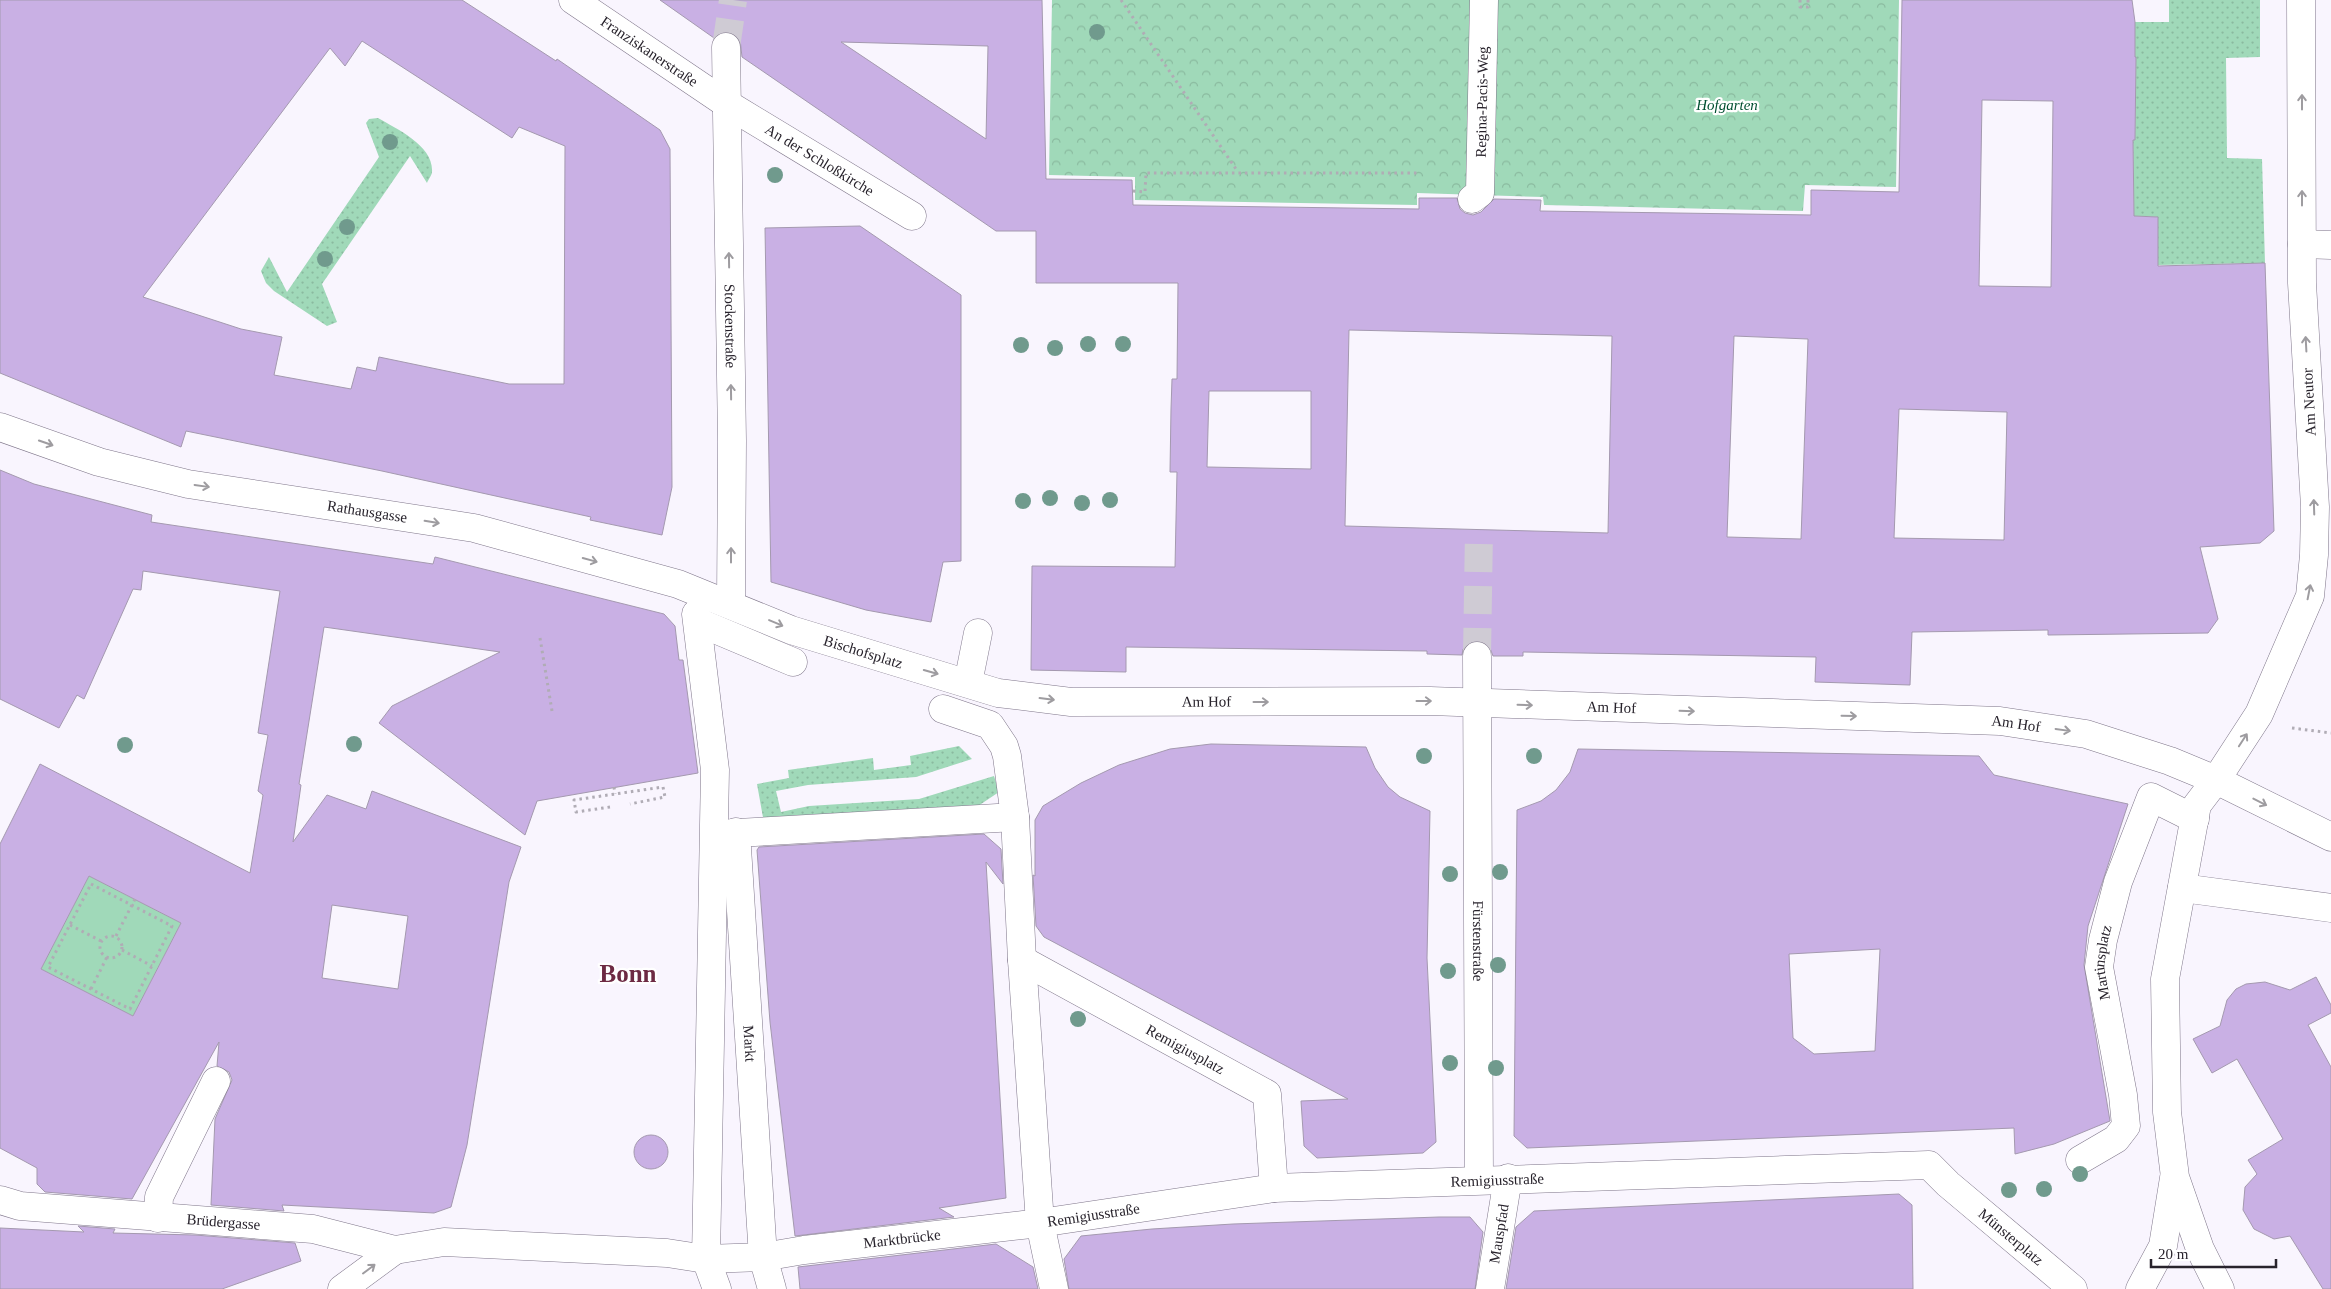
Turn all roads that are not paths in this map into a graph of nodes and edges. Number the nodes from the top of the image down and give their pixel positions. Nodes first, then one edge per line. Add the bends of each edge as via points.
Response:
1 (573, 0) edge
2 (1484, 0) edge
3 (2301, 0) edge
4 (726, 46) tunnel mouth
5 (727, 104) junction
6 (1472, 199) dead end
7 (912, 216) dead end
8 (2302, 244) junction
9 (2331, 245) edge
10 (0, 427) edge
11 (2323, 551) edge
12 (731, 604) junction
13 (978, 634) dead end
14 (1477, 656) tunnel mouth
15 (793, 662) dead end
16 (968, 683) junction
17 (998, 693) joint
18 (1476, 703) junction
19 (943, 709) dead end
20 (2216, 780) junction
21 (1015, 817) junction
22 (2195, 819) junction
23 (725, 833) junction
24 (2331, 837) edge
25 (2182, 888) junction
26 (2331, 908) edge
27 (1022, 960) junction
28 (216, 1081) dead end
29 (2080, 1160) dead end
30 (2175, 1177) junction
31 (1508, 1178) junction
32 (1479, 1179) junction
33 (1948, 1184) joint
34 (1274, 1188) junction
35 (0, 1200) edge
36 (158, 1218) junction
37 (1040, 1223) junction
38 (395, 1250) junction
39 (763, 1257) junction
40 (706, 1259) junction
41 (1051, 1277) edge
42 (342, 1289) edge
43 (717, 1289) edge
44 (772, 1289) edge
45 (1490, 1289) edge
46 (2074, 1289) edge
47 (2140, 1289) edge
48 (2220, 1289) edge

1 - 5 street, Franziskanerstraße
2 - 6 street, Regina-Pacis-Weg via 1480,193
8 -> 3 street, Am Neutor
4 - 5 street, Stockenstraße
5 - 7 street, An der Schloßkirche
12 -> 5 street, Stockenstraße
8 - 9 street
11 -> 8 street, Am Neutor via 2315,507
10 -> 12 street, Rathausgasse via 99,462 188,484 474,528 678,584
20 -> 11 street, Am Neutor via 2259,714 2310,596
12 -> 16 street, Bischofsplatz via 791,630
13 - 16 street
14 - 18 street, Fürstenstraße
15 - 23 street, Markt via 697,618
16 - 17 street, Bischofsplatz
17 -> 18 street, Am Hof via 1071,702
18 -> 20 street, Am Hof via 2000,721 2086,734
18 - 32 street, Fürstenstraße
19 - 21 street via 990,726 1004,746
20 - 22 street via 2197,805
20 -> 24 street
21 - 23 street
21 - 27 street
22 - 25 street
22 - 29 street, Martinsplatz via 2151,797 2118,882 2099,967 2126,1126 2116,1138
23 - 39 street, Markt
23 - 40 street, Markt
25 - 26 street
25 - 30 street via 2165,980 2167,1112
27 - 34 street, Remigiusplatz via 1267,1094
27 - 37 street
28 - 36 street via 159,1197
30 - 47 street via 2163,1246
30 - 48 street via 2200,1249
31 - 32 street, Remigiusstraße
31 - 33 street, Remigiusstraße via 1929,1165
31 - 45 street, Mauspfad
32 - 34 street, Remigiusstraße
33 - 46 street, Münsterplatz
34 - 37 street, Remigiusstraße
35 - 36 street, Brüdergasse via 20,1206
36 - 38 street, Brüdergasse via 313,1229
37 - 39 street, Marktbrücke
37 - 41 street
38 - 40 street, Brüdergasse via 444,1242 666,1253
42 -> 38 street
39 - 40 street
39 - 44 street, Markt
40 - 43 street, Markt

